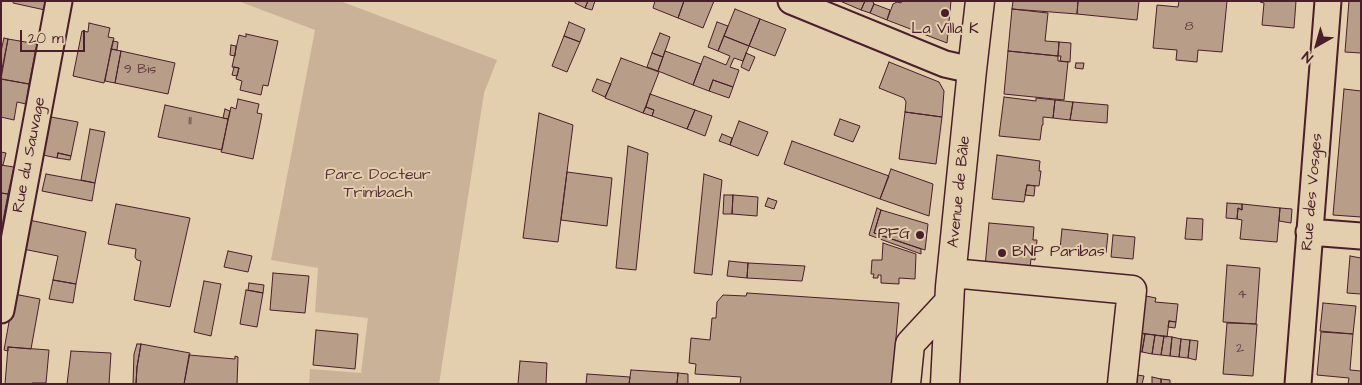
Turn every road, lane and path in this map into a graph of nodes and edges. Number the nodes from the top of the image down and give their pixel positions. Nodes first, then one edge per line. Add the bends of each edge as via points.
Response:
1 (59, 1) edge
2 (791, 1) edge
3 (980, 1) edge
4 (1328, 1) edge
5 (972, 70) junction
6 (1309, 232) junction
7 (1361, 236) edge
8 (952, 273) junction
9 (949, 302) junction
10 (1, 310) edge
11 (906, 384) edge
12 (945, 384) edge
13 (1122, 384) edge
14 (1298, 384) edge

1 - 10 street, Rue du Sauvage
2 - 5 street via 945,64
3 - 5 main road, Avenue de Bâle
4 - 6 street, Rue des Vosges
5 - 8 main road, Avenue de Bâle
6 - 7 street
6 - 14 street, Rue des Vosges
8 - 9 main road, Avenue de Bâle
8 - 13 main road via 1132,290
9 - 11 main road via 910,344
9 - 12 main road, Avenue de Bâle

